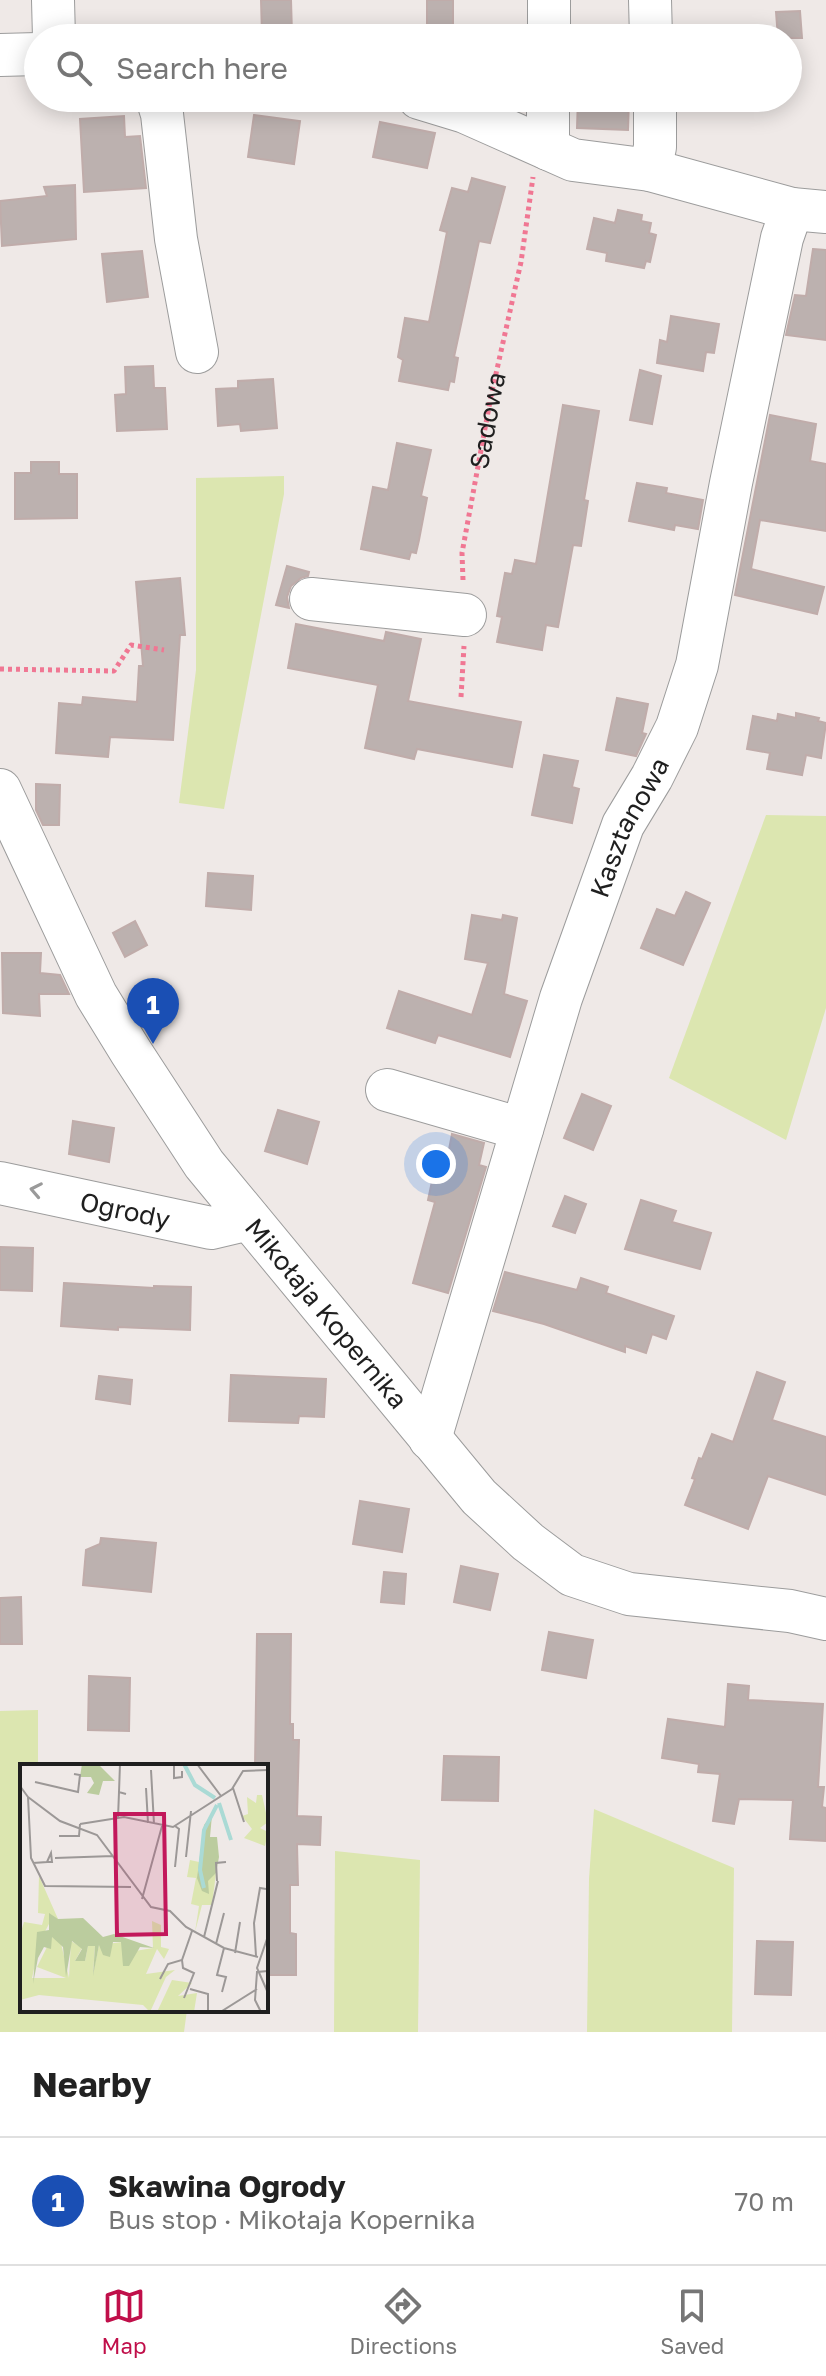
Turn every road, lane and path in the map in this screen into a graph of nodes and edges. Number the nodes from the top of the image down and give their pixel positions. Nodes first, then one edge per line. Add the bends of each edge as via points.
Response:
1 (53, 0) edge
2 (549, 0) edge
3 (650, 0) edge
4 (54, 24) edge
5 (549, 24) edge
6 (651, 24) edge
7 (24, 54) edge
8 (0, 55) edge
9 (161, 112) edge
10 (465, 112) edge
11 (547, 112) edge
12 (655, 112) edge
13 (543, 147) junction
14 (650, 170) junction
15 (809, 210) edge
16 (197, 352) dead end
17 (311, 599) dead end
18 (465, 615) junction
19 (164, 650) dead end
20 (0, 669) edge
21 (461, 697) dead end
22 (0, 790) edge
23 (387, 1090) dead end
24 (522, 1129) junction
25 (0, 1183) edge
26 (249, 1219) junction
27 (430, 1439) junction
28 (826, 1619) edge

1 - 4 street
2 - 5 street
3 - 6 street
7 - 8 street
9 - 16 street via 176,239
10 - 13 street
11 - 13 street
12 - 14 street
13 - 14 street via 573,160
13 - 18 path, Sadowa via 462,553
14 - 15 street
15 - 24 street, Kasztanowa via 782,238 697,665 677,727 623,825 561,998
17 - 18 street
18 - 21 path, Sadowa
19 - 20 path via 131,645 114,671
22 - 26 street, Mikołaja Kopernika via 96,995 204,1164
23 - 24 street
24 - 27 street, Kasztanowa
26 -> 25 street, Ogrody via 211,1228
26 - 27 street, Mikołaja Kopernika
27 - 28 street, Mikołaja Kopernika via 479,1497 572,1575 629,1594

